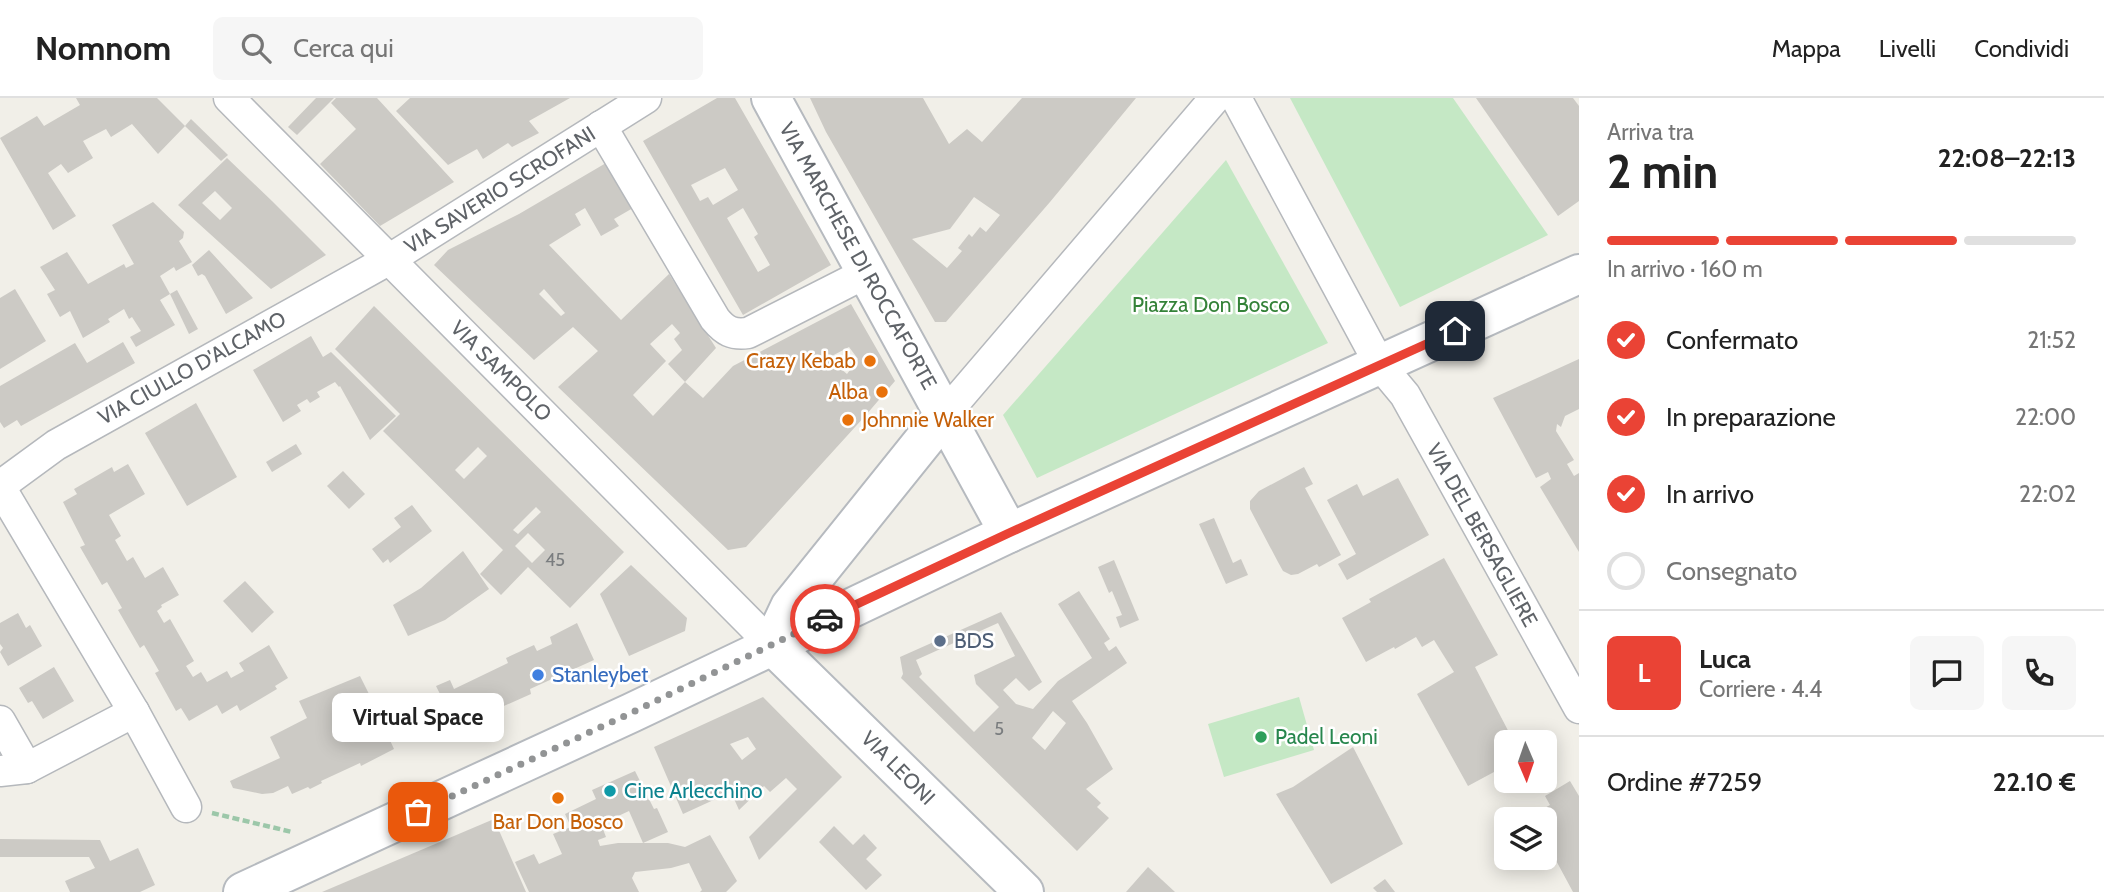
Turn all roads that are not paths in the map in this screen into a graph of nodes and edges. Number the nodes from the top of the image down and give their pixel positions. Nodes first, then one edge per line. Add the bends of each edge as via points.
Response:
1 (229, 98) edge
2 (646, 98) edge
3 (771, 98) edge
4 (1215, 98) edge
5 (1236, 98) edge
6 (601, 126) junction
7 (390, 259) junction
8 (868, 272) junction
9 (1579, 274) edge
10 (1380, 365) junction
11 (946, 414) junction
12 (0, 486) edge
13 (1009, 533) junction
14 (772, 645) junction
15 (1579, 708) edge
16 (134, 712) junction
17 (0, 721) edge
18 (14, 770) edge
19 (186, 807) road end
20 (243, 892) edge
21 (1024, 892) edge

1 - 7 street, VIA SAMPOLO
2 - 6 street, VIA SAVERIO SCROFANI
3 - 8 street, VIA MARCHESE DI ROCCAFORTE
4 - 11 street
5 - 10 street
6 - 7 street, VIA SAVERIO SCROFANI
6 - 8 street via 715,319 730,333 748,333
7 - 12 street, VIA CIULLO D'ALCAMO via 56,445
7 - 14 street, VIA SAMPOLO
8 - 11 street, VIA MARCHESE DI ROCCAFORTE
9 - 10 street
10 - 13 street
10 - 15 street, VIA DEL BERSAGLIERE via 1405,395
11 - 13 street
11 - 14 street via 790,607
12 - 16 street
13 - 14 street
14 - 20 street
14 - 21 street, VIA LEONI
16 - 18 street
16 - 19 street
17 - 18 street

